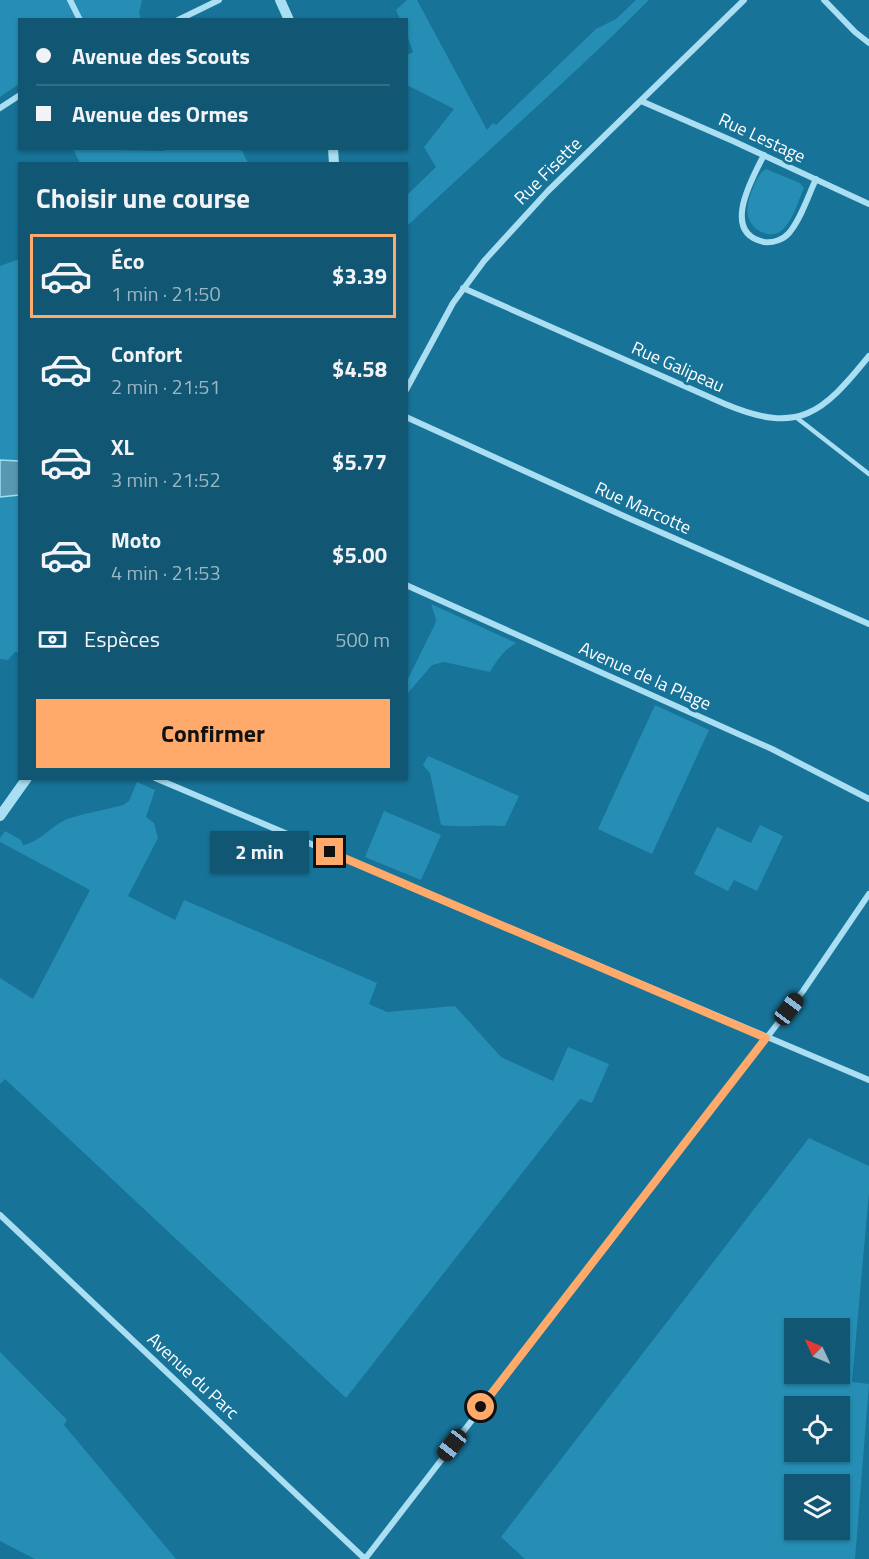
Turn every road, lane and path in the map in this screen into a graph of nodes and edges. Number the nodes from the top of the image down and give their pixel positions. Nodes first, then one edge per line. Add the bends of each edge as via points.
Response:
1 (70, 0) edge
2 (219, 0) edge
3 (280, 0) edge
4 (744, 0) edge
5 (824, 0) edge
6 (79, 18) edge
7 (182, 18) edge
8 (289, 18) edge
9 (869, 43) edge
10 (18, 96) edge
11 (641, 101) junction
12 (0, 108) edge
13 (764, 155) junction
14 (816, 179) junction
15 (869, 204) edge
16 (463, 288) junction
17 (869, 356) edge
18 (866, 365) edge
19 (408, 386) edge
20 (408, 418) edge
21 (797, 418) junction
22 (869, 474) edge
23 (408, 586) edge
24 (869, 624) edge
25 (26, 780) edge
26 (160, 780) edge
27 (869, 799) edge
28 (0, 816) edge
29 (869, 894) edge
30 (867, 902) edge
31 (766, 1038) junction
32 (869, 1080) edge
33 (0, 1215) edge
34 (365, 1559) edge

1 - 6 street
2 - 7 street
3 - 8 street
4 - 11 street, Rue Fisette
5 - 9 street
10 - 12 street
11 - 13 street, Rue Lestage
11 - 16 street, Rue Fisette via 527,213
13 - 14 street, Rue Lestage
13 - 14 street via 742,204 742,221 749,234 762,242 777,241 790,232
14 - 15 street, Rue Lestage
16 - 19 street, Rue Fisette
16 - 21 street, Rue Galipeau via 734,408 776,419
17 - 18 street
18 - 21 street via 823,404
20 - 24 street, Rue Marcotte
21 - 22 lane
23 - 27 street, Avenue de la Plage via 772,749
25 - 28 street
26 - 31 street
29 - 30 street
30 - 31 street
31 - 32 street
31 - 34 street
33 - 34 street, Avenue du Parc

